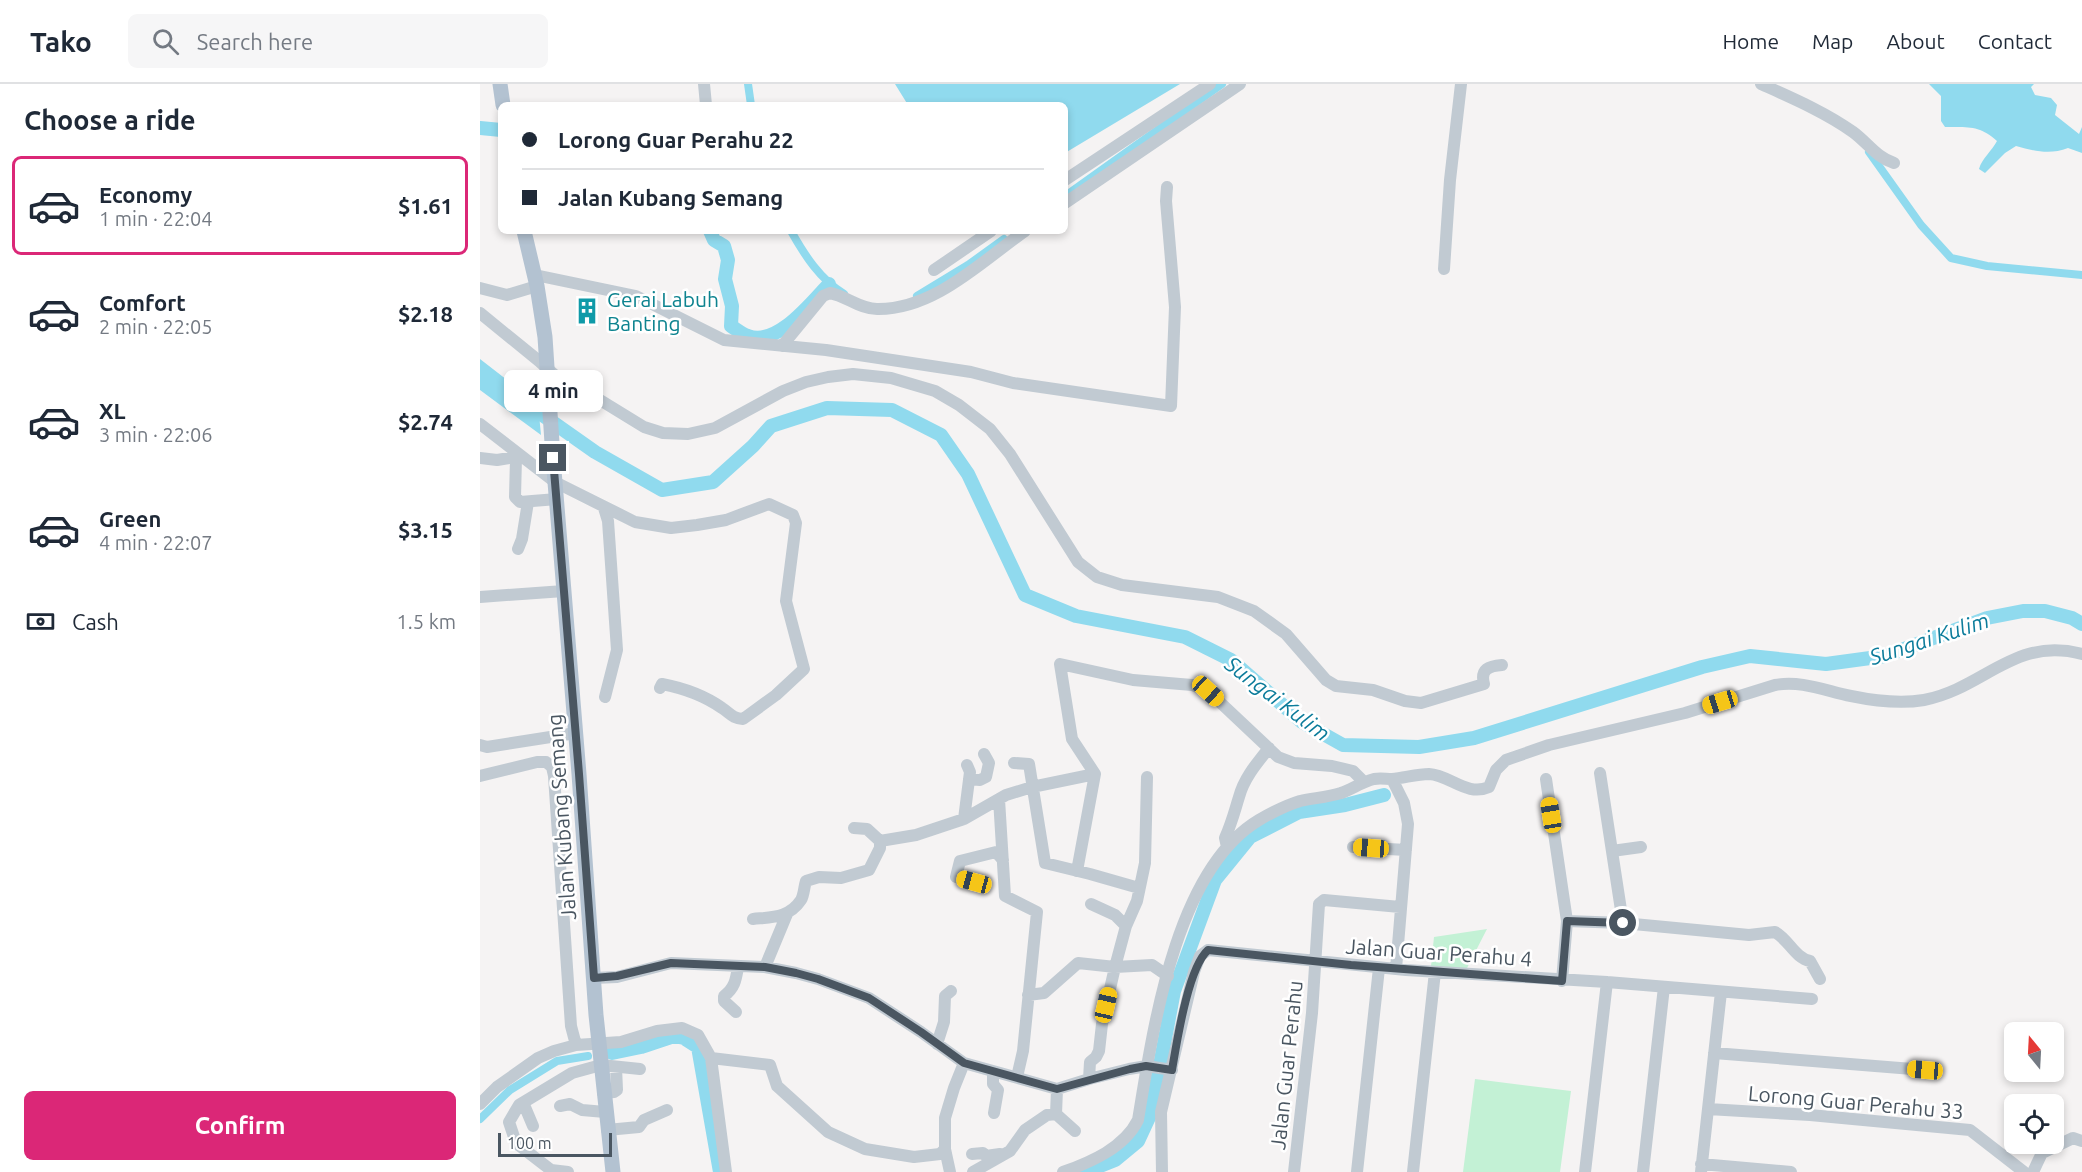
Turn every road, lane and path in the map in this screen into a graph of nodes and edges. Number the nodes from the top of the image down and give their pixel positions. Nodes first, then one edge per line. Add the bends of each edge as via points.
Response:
1 (500, 84) edge
2 (704, 84) edge
3 (1210, 84) edge
4 (1240, 84) edge
5 (1461, 84) edge
6 (1761, 84) edge
7 (503, 102) edge
8 (706, 102) edge
9 (1894, 163) dead end
10 (1068, 178) edge
11 (1167, 187) dead end
12 (1068, 201) edge
13 (525, 234) edge
14 (987, 234) edge
15 (1021, 234) edge
16 (1444, 269) dead end
17 (934, 270) dead end
18 (536, 280) junction
19 (480, 288) edge
20 (480, 313) edge
21 (782, 346) junction
22 (547, 374) junction
23 (480, 424) edge
24 (518, 457) junction
25 (480, 458) edge
26 (555, 482) junction
27 (556, 499) junction
28 (528, 502) junction
29 (604, 508) junction
30 (518, 549) dead end
31 (564, 591) junction
32 (480, 597) edge
33 (2082, 654) edge
34 (1502, 665) dead end
35 (660, 688) dead end
36 (605, 697) dead end
37 (576, 733) junction
38 (480, 745) edge
39 (1269, 748) junction
40 (984, 754) dead end
41 (1014, 763) dead end
42 (967, 765) dead end
43 (1600, 773) dead end
44 (1095, 774) junction
45 (480, 776) edge
46 (1147, 777) dead end
47 (969, 779) junction
48 (1392, 779) junction
49 (1546, 779) dead end
50 (1364, 782) junction
51 (1032, 787) junction
52 (999, 799) junction
53 (964, 819) junction
54 (854, 828) dead end
55 (880, 841) junction
56 (1227, 847) junction
57 (1353, 847) dead end
58 (1641, 847) dead end
59 (1406, 850) junction
60 (1612, 851) junction
61 (1003, 860) junction
62 (1077, 871) junction
63 (974, 882) dead end
64 (1139, 888) junction
65 (1091, 904) dead end
66 (1400, 907) junction
67 (787, 914) junction
68 (753, 919) dead end
69 (1567, 921) junction
70 (1623, 923) junction
71 (1126, 926) junction
72 (1316, 961) junction
73 (738, 967) junction
74 (765, 967) junction
75 (1114, 967) junction
76 (1379, 968) junction
77 (1396, 969) junction
78 (1435, 972) junction
79 (1168, 976) junction
80 (594, 978) junction
81 (1820, 979) dead end
82 (1562, 981) junction
83 (1606, 982) junction
84 (1664, 987) junction
85 (951, 991) dead end
86 (1721, 992) junction
87 (1028, 995) junction
88 (1812, 999) dead end
89 (736, 1012) dead end
90 (599, 1044) junction
91 (937, 1044) junction
92 (576, 1045) junction
93 (1714, 1053) junction
94 (711, 1058) junction
95 (964, 1063) junction
96 (608, 1066) junction
97 (1147, 1067) junction
98 (640, 1069) dead end
99 (1169, 1069) junction
100 (1925, 1070) dead end
101 (993, 1072) junction
102 (1017, 1077) junction
103 (1089, 1079) junction
104 (1057, 1089) junction
105 (480, 1104) edge
106 (519, 1105) junction
107 (560, 1106) dead end
108 (1708, 1109) junction
109 (667, 1110) dead end
110 (605, 1112) junction
111 (994, 1113) dead end
112 (1056, 1114) junction
113 (533, 1126) dead end
114 (608, 1130) junction
115 (1075, 1131) dead end
116 (2082, 1141) edge
117 (945, 1149) junction
118 (1010, 1151) junction
119 (972, 1154) dead end
120 (1701, 1168) edge
121 (568, 1172) edge
122 (613, 1172) edge
123 (726, 1172) edge
124 (950, 1172) edge
125 (973, 1172) edge
126 (1064, 1172) edge
127 (1162, 1172) edge
128 (1294, 1172) edge
129 (1357, 1172) edge
130 (1413, 1172) edge
131 (1585, 1172) edge
132 (1643, 1172) edge
133 (1791, 1172) edge
134 (2024, 1172) edge
135 (2033, 1172) edge

1 - 7 main road
2 - 8 street
3 - 10 street
4 - 12 street
5 - 16 street
6 - 9 street via 1853,132 1877,156
11 - 21 street via 1175,307 1171,406 1013,383 882,358
13 - 18 main road, Jalan Kubang Semang
14 - 17 street
15 - 21 street via 924,299 878,309 830,293
18 - 19 street via 507,296
18 - 21 street via 636,296 724,340
18 - 22 main road, Jalan Kubang Semang
20 - 22 street
22 - 26 main road, Jalan Kubang Semang
22 - 34 street via 587,392 644,427 663,433 688,434 715,428 806,382 853,374 891,378 935,391 990,429 1078,562 1097,577 1122,585 1218,597 1254,611 1286,634 1330,684 1341,688 1373,690 1421,703 1484,684 1484,670
23 - 24 street
24 - 25 street
24 - 26 street
24 - 28 street via 514,497
26 - 27 main road, Jalan Kubang Semang
26 - 29 street
27 - 28 street
27 - 31 main road, Jalan Kubang Semang
28 - 30 street
29 - 35 street via 635,522 671,528 726,520 769,504 793,515 796,523 786,601 804,669 743,719 732,717 683,688 662,684
29 - 36 street via 617,650
31 - 32 street
31 - 37 main road, Jalan Kubang Semang
33 - 48 street via 2044,649 2024,654 1949,693 1904,702 1854,697 1788,683 1514,757 1496,770 1489,787 1484,789 1469,790 1430,774
37 - 38 street
37 - 80 main road, Jalan Kubang Semang
39 - 44 street via 1208,691 1192,685 1133,680 1060,664 1072,739
39 - 50 street via 1278,757 1294,763 1332,765 1353,771
39 - 56 street via 1244,784 1225,838
40 - 47 street via 989,763 986,777
41 - 51 street via 1029,764
42 - 47 street
43 - 60 street
44 - 51 street
44 - 62 street
45 - 92 street via 537,762 552,767 571,1026
46 - 64 street via 1145,863
47 - 53 street
48 - 50 street
48 - 59 street via 1404,803 1408,824
49 - 69 street
50 - 56 street via 1339,794 1299,801 1281,809 1250,827
51 - 52 street
51 - 62 street via 1045,863
52 - 53 street
52 - 61 street
53 - 55 street via 916,835
54 - 55 street via 867,829
55 - 67 street via 869,870 841,878 806,881 803,898
56 - 79 street via 1205,876 1185,915
57 - 59 street
58 - 60 street
59 - 66 street
60 - 70 street
61 - 63 street via 996,852 960,861 956,877
61 - 87 street via 1005,896 1037,912
62 - 64 street
64 - 71 street
65 - 71 street via 1115,915
66 - 72 street, Jalan Guar Perahu via 1324,900 1319,904
66 - 77 street
67 - 68 street
67 - 74 street
69 - 70 street
69 - 82 street
70 - 81 street via 1758,935 1775,932 1802,959 1810,961
71 - 75 street
72 - 76 street, Jalan Guar Perahu 4
72 - 99 street, Jalan Guar Perahu 4 via 1208,950 1200,956 1194,972
72 - 128 street, Jalan Guar Perahu
73 - 74 street
73 - 80 street via 671,963
73 - 89 street via 732,990 724,996
74 - 91 street via 818,979 869,998
75 - 79 street via 1152,965
75 - 87 street via 1078,963 1044,993
75 - 103 street via 1099,1051 1090,1062
76 - 77 street, Jalan Guar Perahu 4
76 - 129 street
77 - 78 street, Jalan Guar Perahu 4
78 - 82 street, Jalan Guar Perahu 4
78 - 130 street
79 - 97 street
80 - 90 main road, Jalan Kubang Semang
82 - 83 street, Jalan Guar Perahu 4
83 - 84 street, Jalan Guar Perahu 4
83 - 131 street
84 - 86 street, Jalan Guar Perahu 4
84 - 132 street
85 - 91 street via 945,996 944,1022
86 - 88 street, Jalan Guar Perahu 4
86 - 93 street
87 - 102 street
90 - 92 street
90 - 94 street via 682,1028 698,1035
90 - 96 main road, Jalan Kubang Semang
91 - 95 street
92 - 105 street via 538,1058
93 - 100 street
93 - 108 street
94 - 117 street via 770,1065 777,1086 795,1103 828,1132 865,1149 914,1157 940,1154
94 - 123 street
95 - 101 street
95 - 117 street via 946,1113
96 - 98 street
96 - 106 street via 572,1073
96 - 110 main road, Jalan Kubang Semang via 603,1093
97 - 99 street
97 - 103 street
97 - 126 street via 1132,1131 1084,1165
99 - 127 street via 1161,1112
101 - 102 street
101 - 111 street via 993,1084 998,1090
102 - 104 street
103 - 104 street
104 - 112 street
106 - 113 street via 525,1107
106 - 121 street via 509,1122 516,1143 550,1170
107 - 110 street via 570,1104 582,1110
108 - 120 street
108 - 134 street, Lorong Guar Perahu 33 via 1970,1130
109 - 114 street via 644,1120 639,1127
110 - 114 main road, Jalan Kubang Semang
112 - 115 street
112 - 118 street via 1047,1115 1025,1130
114 - 122 main road, Jalan Kubang Semang
116 - 135 street via 2073,1138 2042,1153
117 - 124 street
118 - 119 street via 995,1156
118 - 125 street
120 - 133 street

